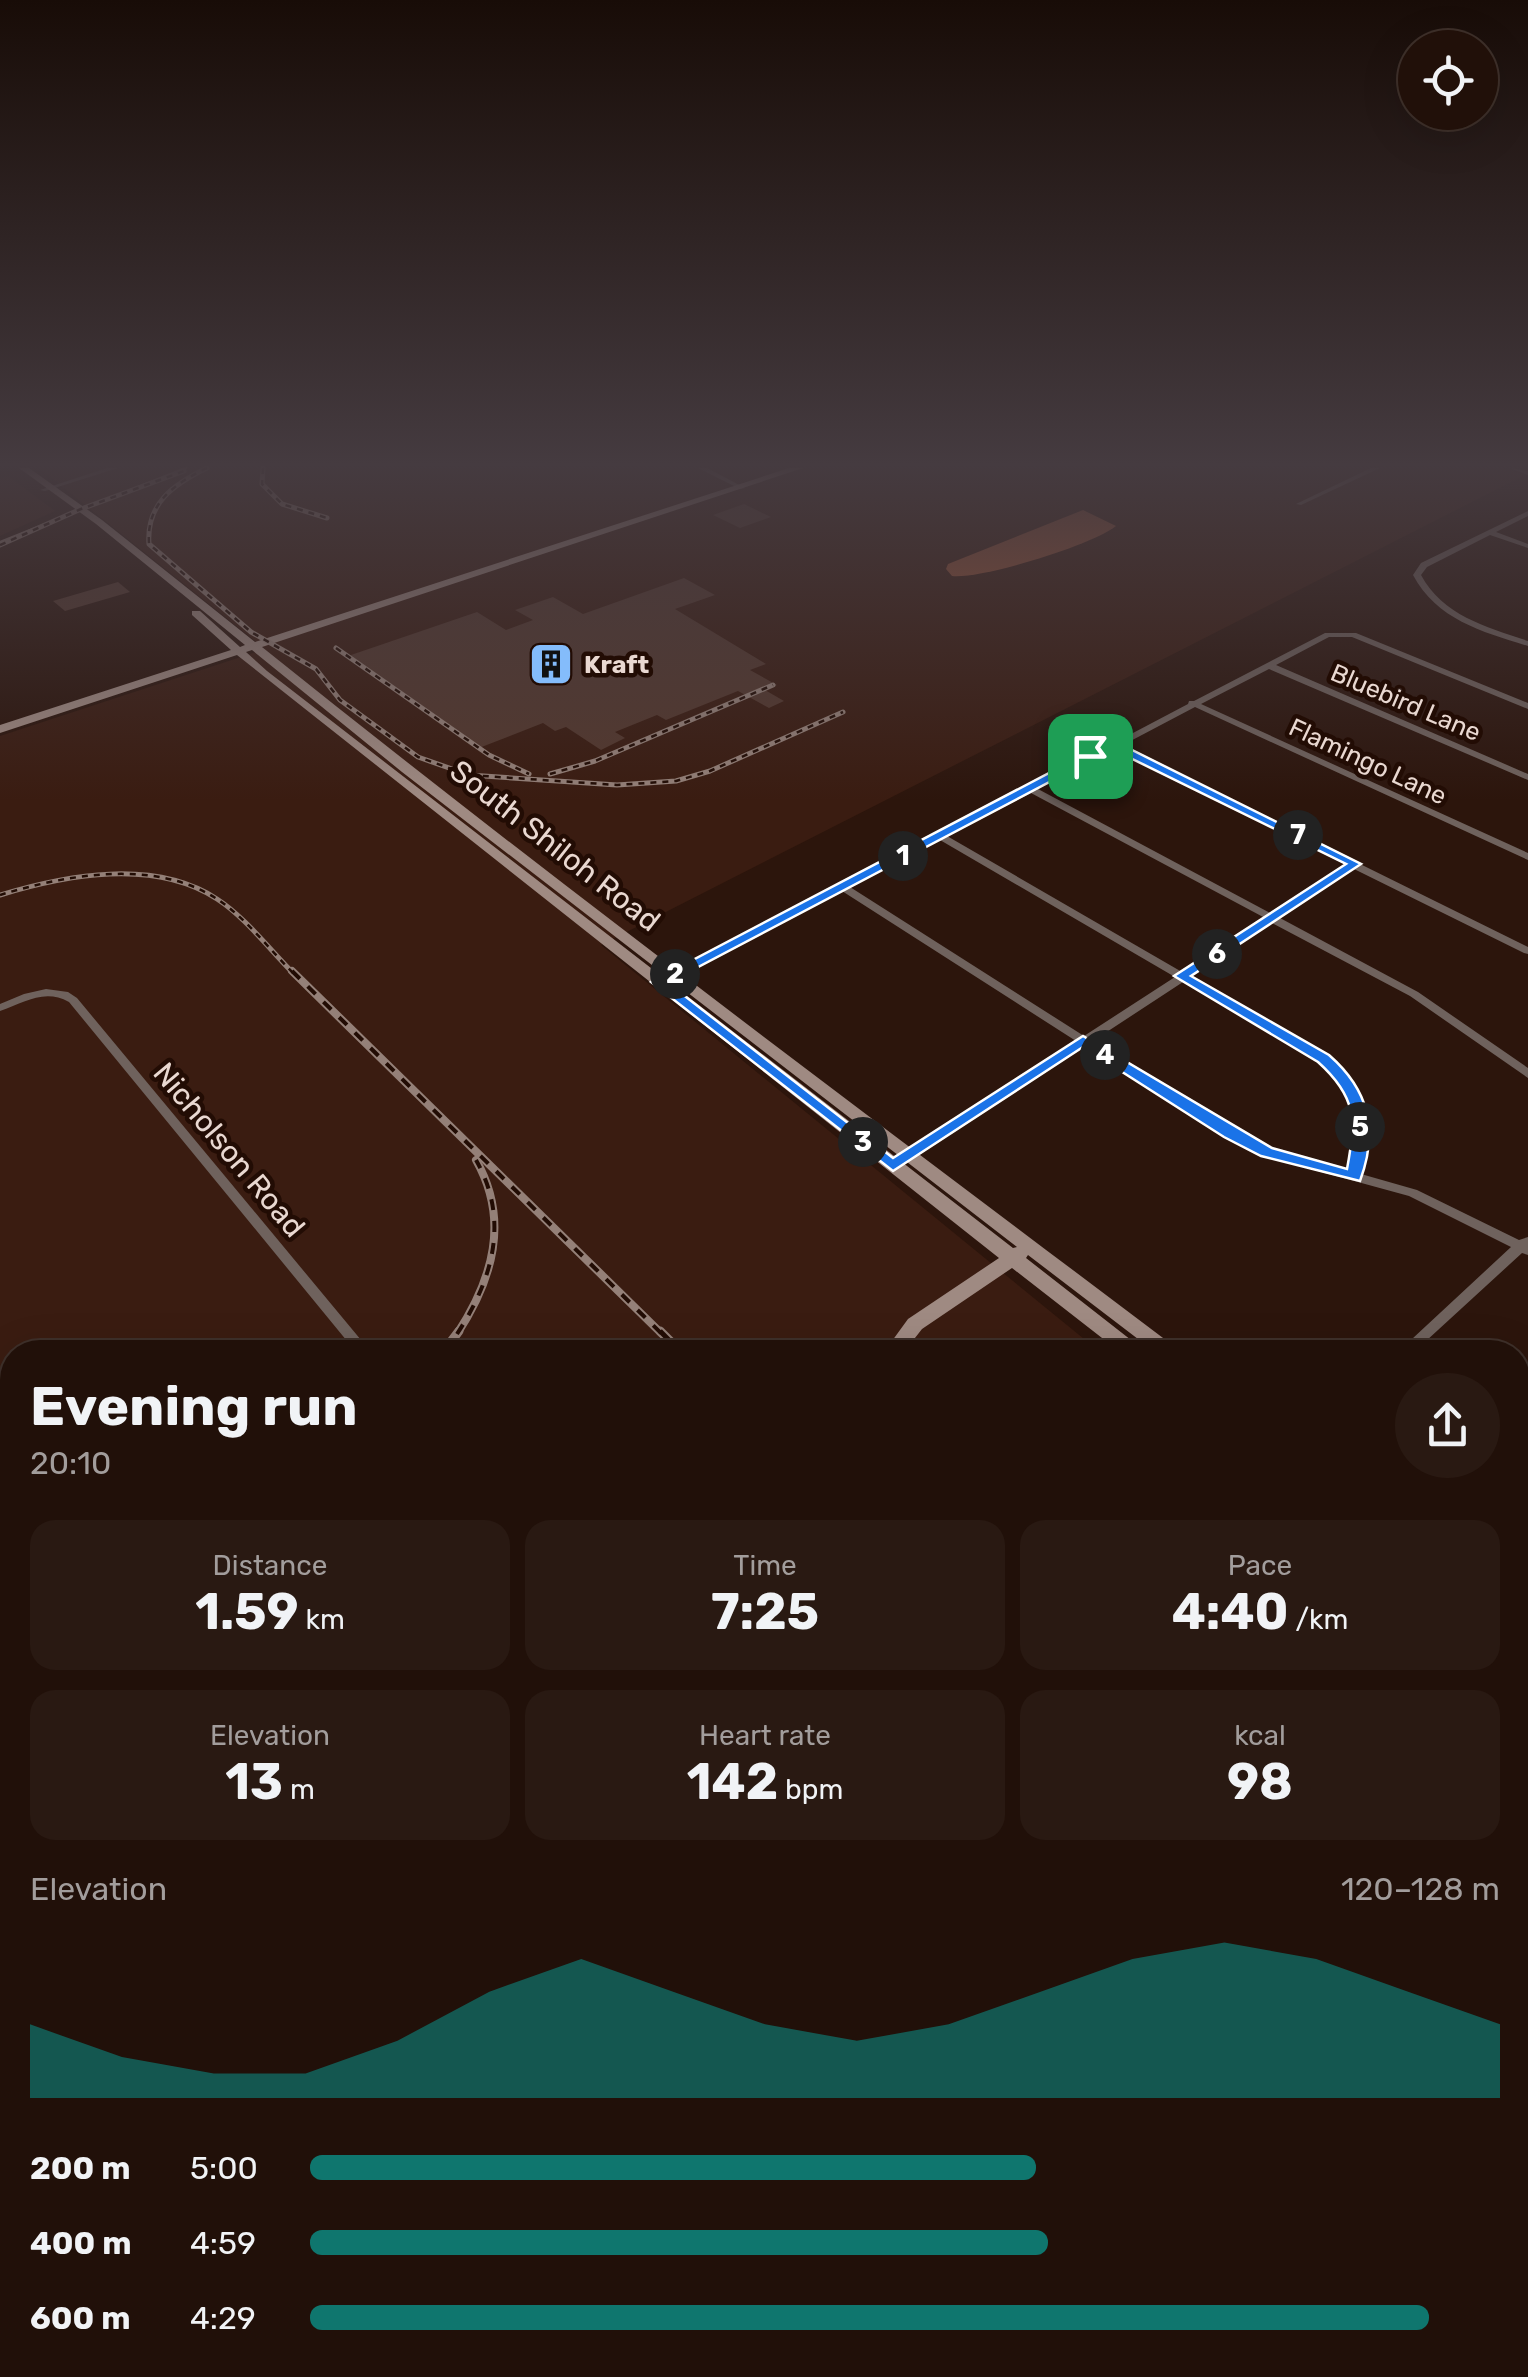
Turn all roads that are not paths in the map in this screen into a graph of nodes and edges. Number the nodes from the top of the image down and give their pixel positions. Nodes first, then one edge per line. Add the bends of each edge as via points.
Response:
1 (156, 579) edge
2 (441, 579) edge
3 (454, 579) edge
4 (1418, 579) edge
5 (1528, 644) edge
6 (242, 646) junction
7 (1268, 665) junction
8 (1192, 703) junction
9 (1528, 706) edge
10 (0, 718) edge
11 (0, 729) edge
12 (1112, 745) junction
13 (1528, 777) edge
14 (1032, 790) junction
15 (941, 836) junction
16 (1528, 857) edge
17 (1355, 864) junction
18 (843, 887) junction
19 (1272, 918) junction
20 (1528, 951) edge
21 (1181, 976) junction
22 (665, 979) junction
23 (0, 1008) edge
24 (1083, 1040) junction
25 (1528, 1074) edge
26 (909, 1155) junction
27 (893, 1166) junction
28 (1354, 1176) junction
29 (1526, 1245) edge
30 (1029, 1246) junction
31 (1012, 1258) junction
32 (354, 1340) edge
33 (902, 1340) edge
34 (1118, 1340) edge
35 (1152, 1340) edge
36 (1418, 1340) edge

1 - 6 main road, South Shiloh Road
2 - 6 main road
3 - 6 main road
4 - 5 street via 1450,614
6 - 10 main road
6 - 11 main road
6 - 22 main road, South Shiloh Road
7 - 8 street
7 - 9 street via 1328,635 1352,636
7 - 13 street, Bluebird Lane
8 - 12 street
8 - 16 street, Flamingo Lane
12 - 14 street
12 - 17 street
14 - 15 street
14 - 19 street
15 - 18 street
15 - 21 street
17 - 19 street
17 - 20 street
18 - 22 street
18 - 24 street
19 - 21 street
19 - 25 street via 1414,994
21 - 24 street
21 - 28 street via 1340,1073 1360,1105
22 - 26 main road, South Shiloh Road
22 - 27 main road, South Shiloh Road
23 - 32 street, Nicholson Road via 49,990 72,1000
24 - 26 street
24 - 28 street via 1267,1152
26 - 27 street
26 - 30 main road, South Shiloh Road
27 - 31 main road, South Shiloh Road
28 - 29 street via 1428,1200
29 - 36 street
30 - 31 main road
30 - 35 main road, South Shiloh Road
31 - 33 main road via 915,1324
31 - 34 main road, South Shiloh Road

